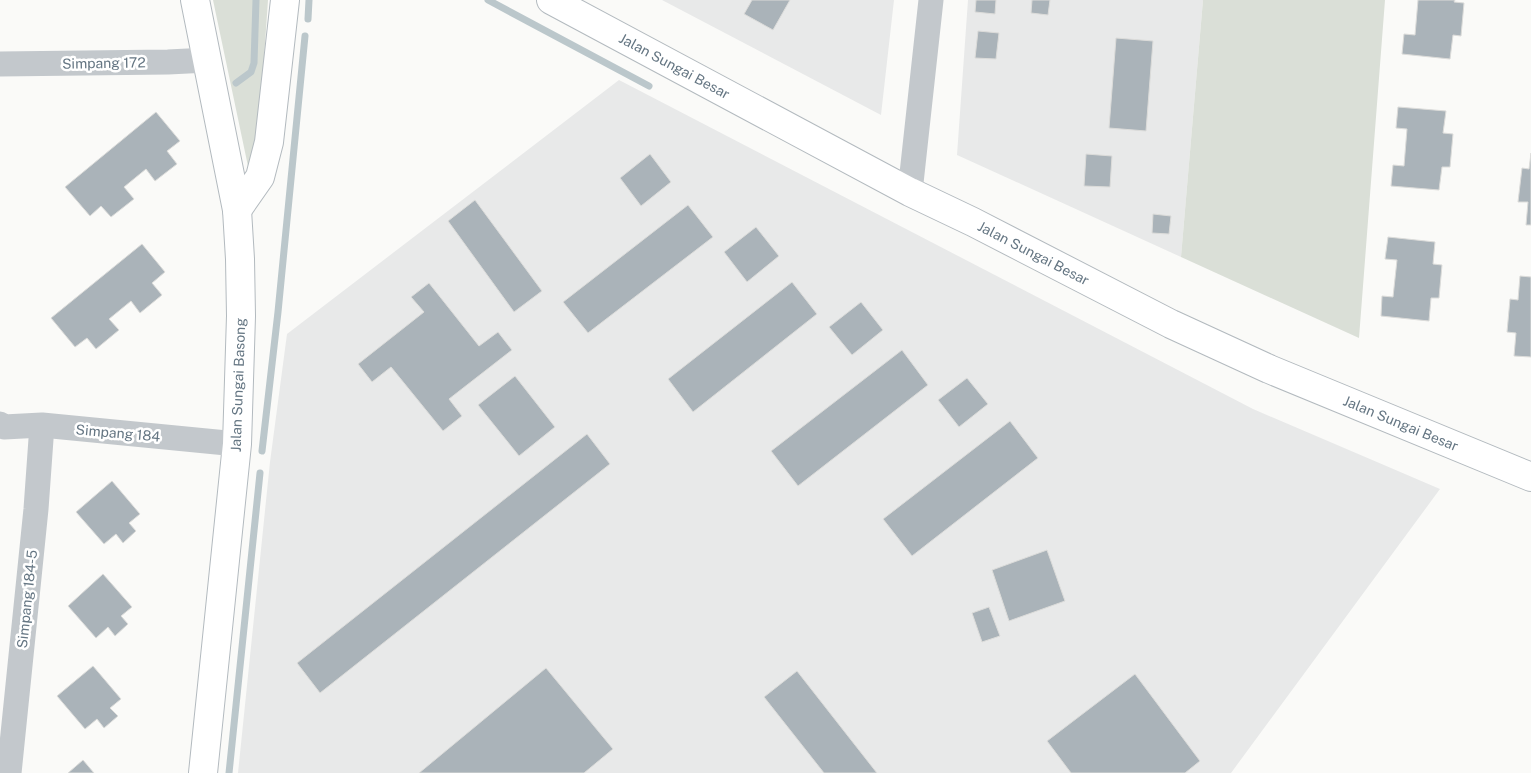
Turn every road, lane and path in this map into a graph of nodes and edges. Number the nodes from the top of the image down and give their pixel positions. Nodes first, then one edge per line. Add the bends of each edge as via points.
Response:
1 (195, 0) edge
2 (285, 0) edge
3 (551, 0) edge
4 (931, 0) edge
5 (208, 60) junction
6 (0, 64) edge
7 (910, 192) junction
8 (237, 210) junction
9 (0, 424) edge
10 (42, 425) junction
11 (237, 444) junction
12 (1531, 477) edge
13 (10, 773) edge
14 (203, 773) edge

1 - 5 street, Jalan Sungai Basong
2 - 8 street via 269,142 260,177
3 - 7 street, Jalan Sungai Besar
4 - 7 street
5 - 6 street, Simpang 172
5 - 8 street, Jalan Sungai Basong
7 - 12 street, Jalan Sungai Besar via 1171,324 1269,369
8 - 11 street, Jalan Sungai Basong via 241,316
9 - 10 street, Simpang 184 via 4,427
10 - 11 street, Simpang 184
10 - 13 street, Simpang 184-5
11 - 14 street, Jalan Sungai Basong

